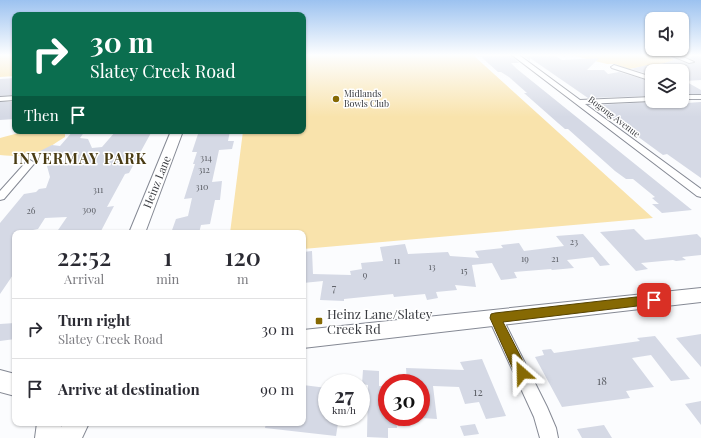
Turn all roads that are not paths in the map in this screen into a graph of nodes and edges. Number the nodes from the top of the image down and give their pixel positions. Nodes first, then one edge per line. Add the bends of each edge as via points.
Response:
1 (543, 75) edge
2 (689, 96) edge
3 (701, 97) edge
4 (12, 98) edge
5 (0, 99) edge
6 (645, 99) edge
7 (579, 102) junction
8 (176, 134) edge
9 (30, 162) dead end
10 (701, 194) edge
11 (0, 197) edge
12 (138, 230) edge
13 (701, 294) edge
14 (495, 318) junction
15 (306, 339) edge
16 (12, 374) edge
17 (0, 376) edge
18 (0, 381) edge
19 (12, 384) edge
20 (49, 426) edge
21 (75, 426) edge
22 (47, 438) edge
23 (68, 438) edge
24 (549, 438) edge

1 - 7 street, Bogong Avenue
2 - 3 street
4 - 5 street
6 - 7 street
7 - 10 street, Bogong Avenue
8 - 12 street, Heinz Lane
9 - 11 street
13 - 14 street
14 - 15 street
14 - 24 street via 541,413
16 - 17 street
18 - 19 street
20 - 22 street
21 - 23 street

